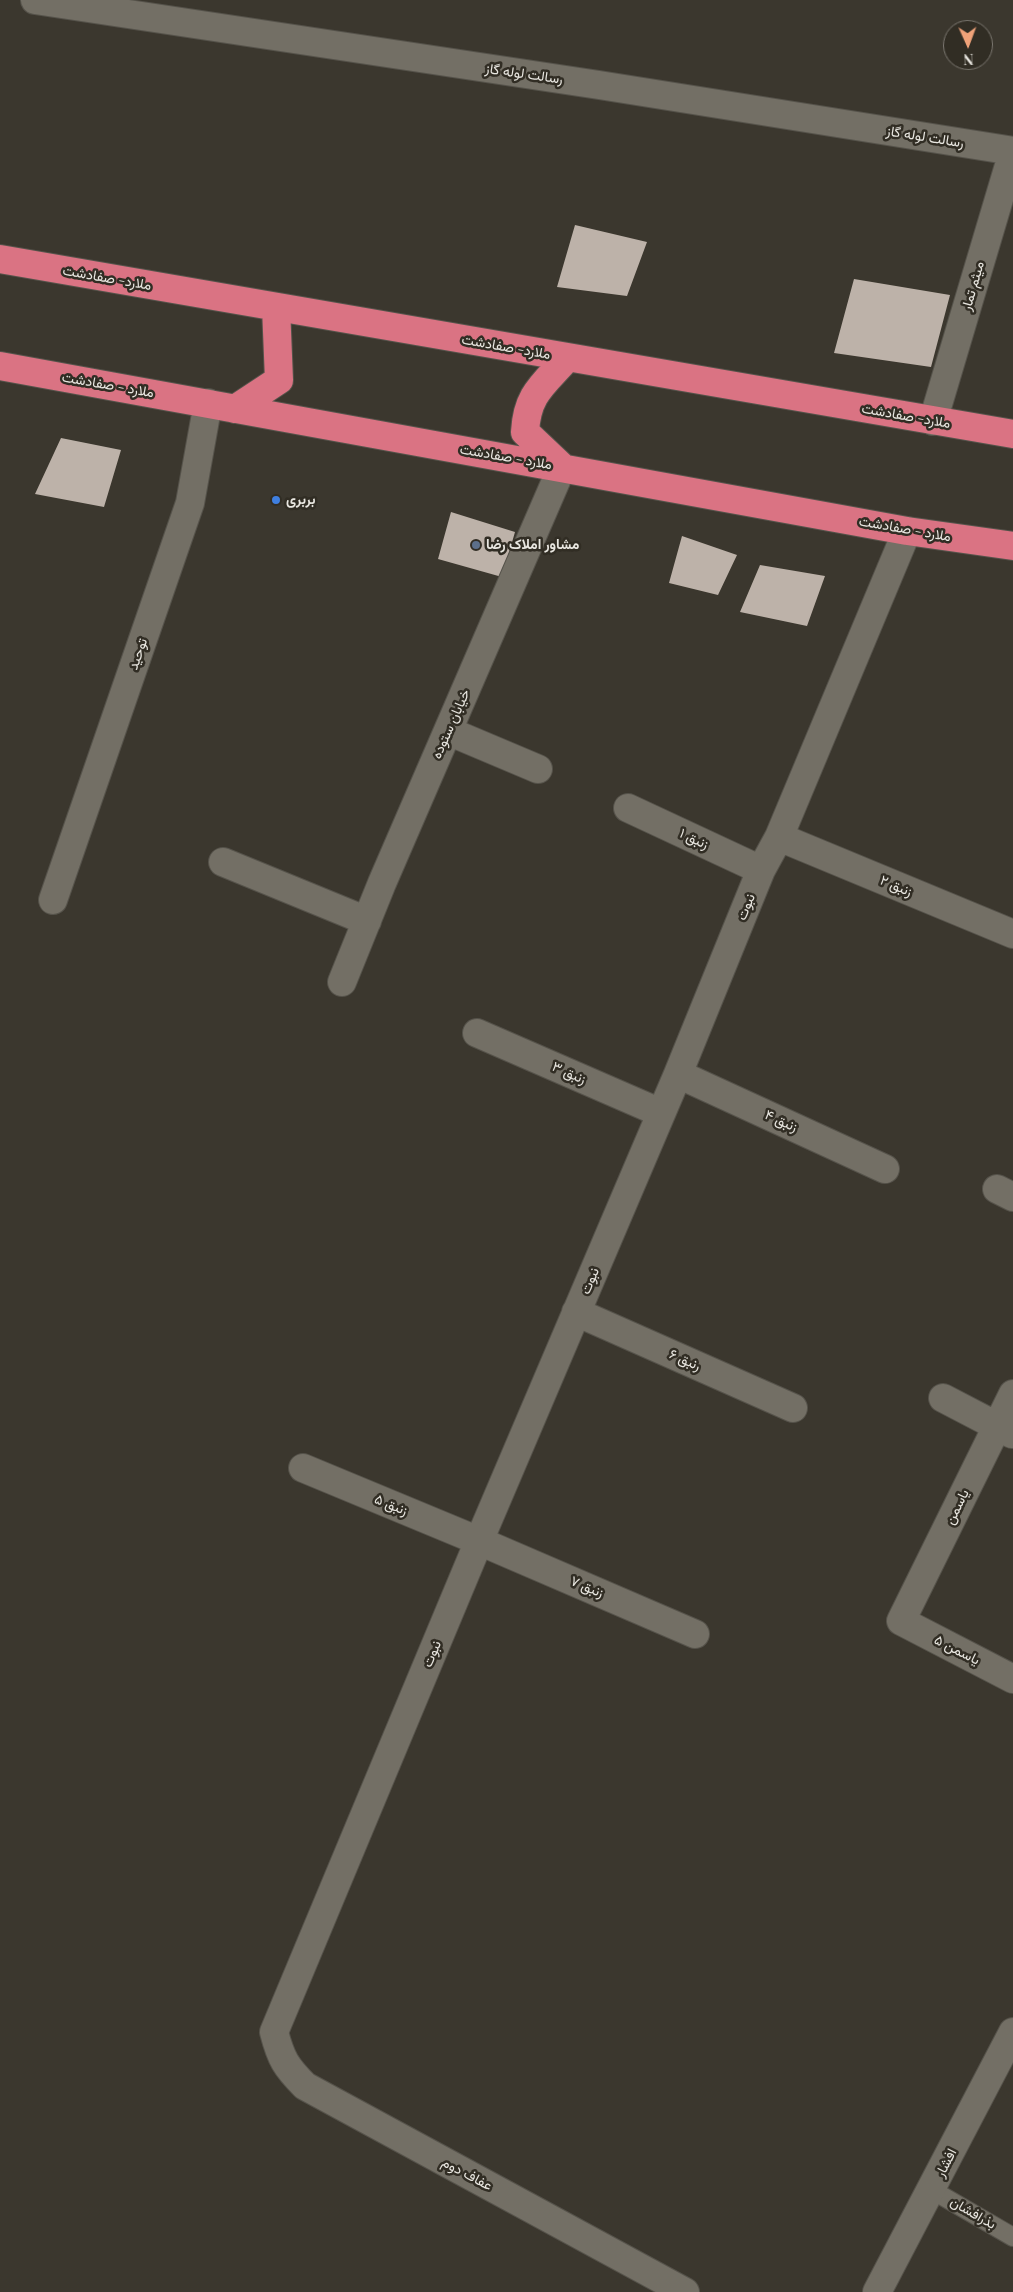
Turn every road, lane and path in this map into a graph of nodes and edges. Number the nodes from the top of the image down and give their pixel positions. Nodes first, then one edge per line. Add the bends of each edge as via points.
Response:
1 (36, 0) edge
2 (1013, 151) edge
3 (0, 259) edge
4 (276, 307) junction
5 (567, 358) junction
6 (0, 366) edge
7 (208, 403) junction
8 (235, 409) junction
9 (933, 421) junction
10 (1013, 434) edge
11 (562, 467) junction
12 (907, 531) junction
13 (1013, 546) edge
14 (448, 731) junction
15 (538, 769) dead end
16 (628, 808) dead end
17 (779, 837) junction
18 (222, 862) dead end
19 (761, 870) junction
20 (52, 900) dead end
21 (367, 920) junction
22 (1013, 934) edge
23 (342, 982) dead end
24 (477, 1033) dead end
25 (678, 1074) junction
26 (661, 1113) junction
27 (885, 1169) dead end
28 (576, 1312) junction
29 (1013, 1394) edge
30 (943, 1398) dead end
31 (793, 1408) dead end
32 (1005, 1431) edge
33 (303, 1468) dead end
34 (479, 1541) junction
35 (901, 1621) joint
36 (695, 1634) dead end
37 (1013, 1679) edge
38 (274, 2032) joint
39 (1013, 2032) edge
40 (932, 2190) junction
41 (1013, 2237) edge
42 (685, 2292) edge
43 (877, 2292) edge

1 - 2 street, رسالت لوله گاز
2 - 9 street, میثم تمار
3 - 4 highway, ملارد- صفادشت
4 - 5 highway, ملارد- صفادشت
4 - 8 highway via 279,380
5 - 9 highway, ملارد- صفادشت
5 - 11 highway via 531,398 525,432
6 - 7 highway, ملارد - صفادشت
7 - 8 highway, ملارد - صفادشت
7 - 20 street, توحید via 190,503
8 - 11 highway, ملارد - صفادشت
9 - 10 highway, ملارد- صفادشت
11 - 12 highway, ملارد - صفادشت
11 - 14 street, خیابان ستوده
12 - 13 highway, ملارد - صفادشت
12 - 17 street, نبوت
14 - 15 street
14 - 21 street, خیابان ستوده
16 - 19 street, زنبق ۱
17 - 19 street, نبوت
17 - 22 street, زنبق ۲
18 - 21 street
19 - 25 street, نبوت
21 - 23 street, خیابان ستوده
24 - 26 street, زنبق ۳
25 - 26 street, نبوت
25 - 27 street, زنبق ۴
26 - 28 street, نبوت
28 - 31 street, رنبق ۶
28 - 34 street, نبوت
29 - 32 street, یاسمن
30 - 32 street
32 - 35 street, یاسمن
33 - 34 street, زنبق ۵
34 - 36 street, زنبق ۷
34 - 38 street, نبوت
35 - 37 street, یاسمن ۵
38 - 42 street, عفاف دوم via 288,2070 305,2086
39 - 40 street, افشار
40 - 41 lane, بذرافشان
40 - 43 street, افشار

